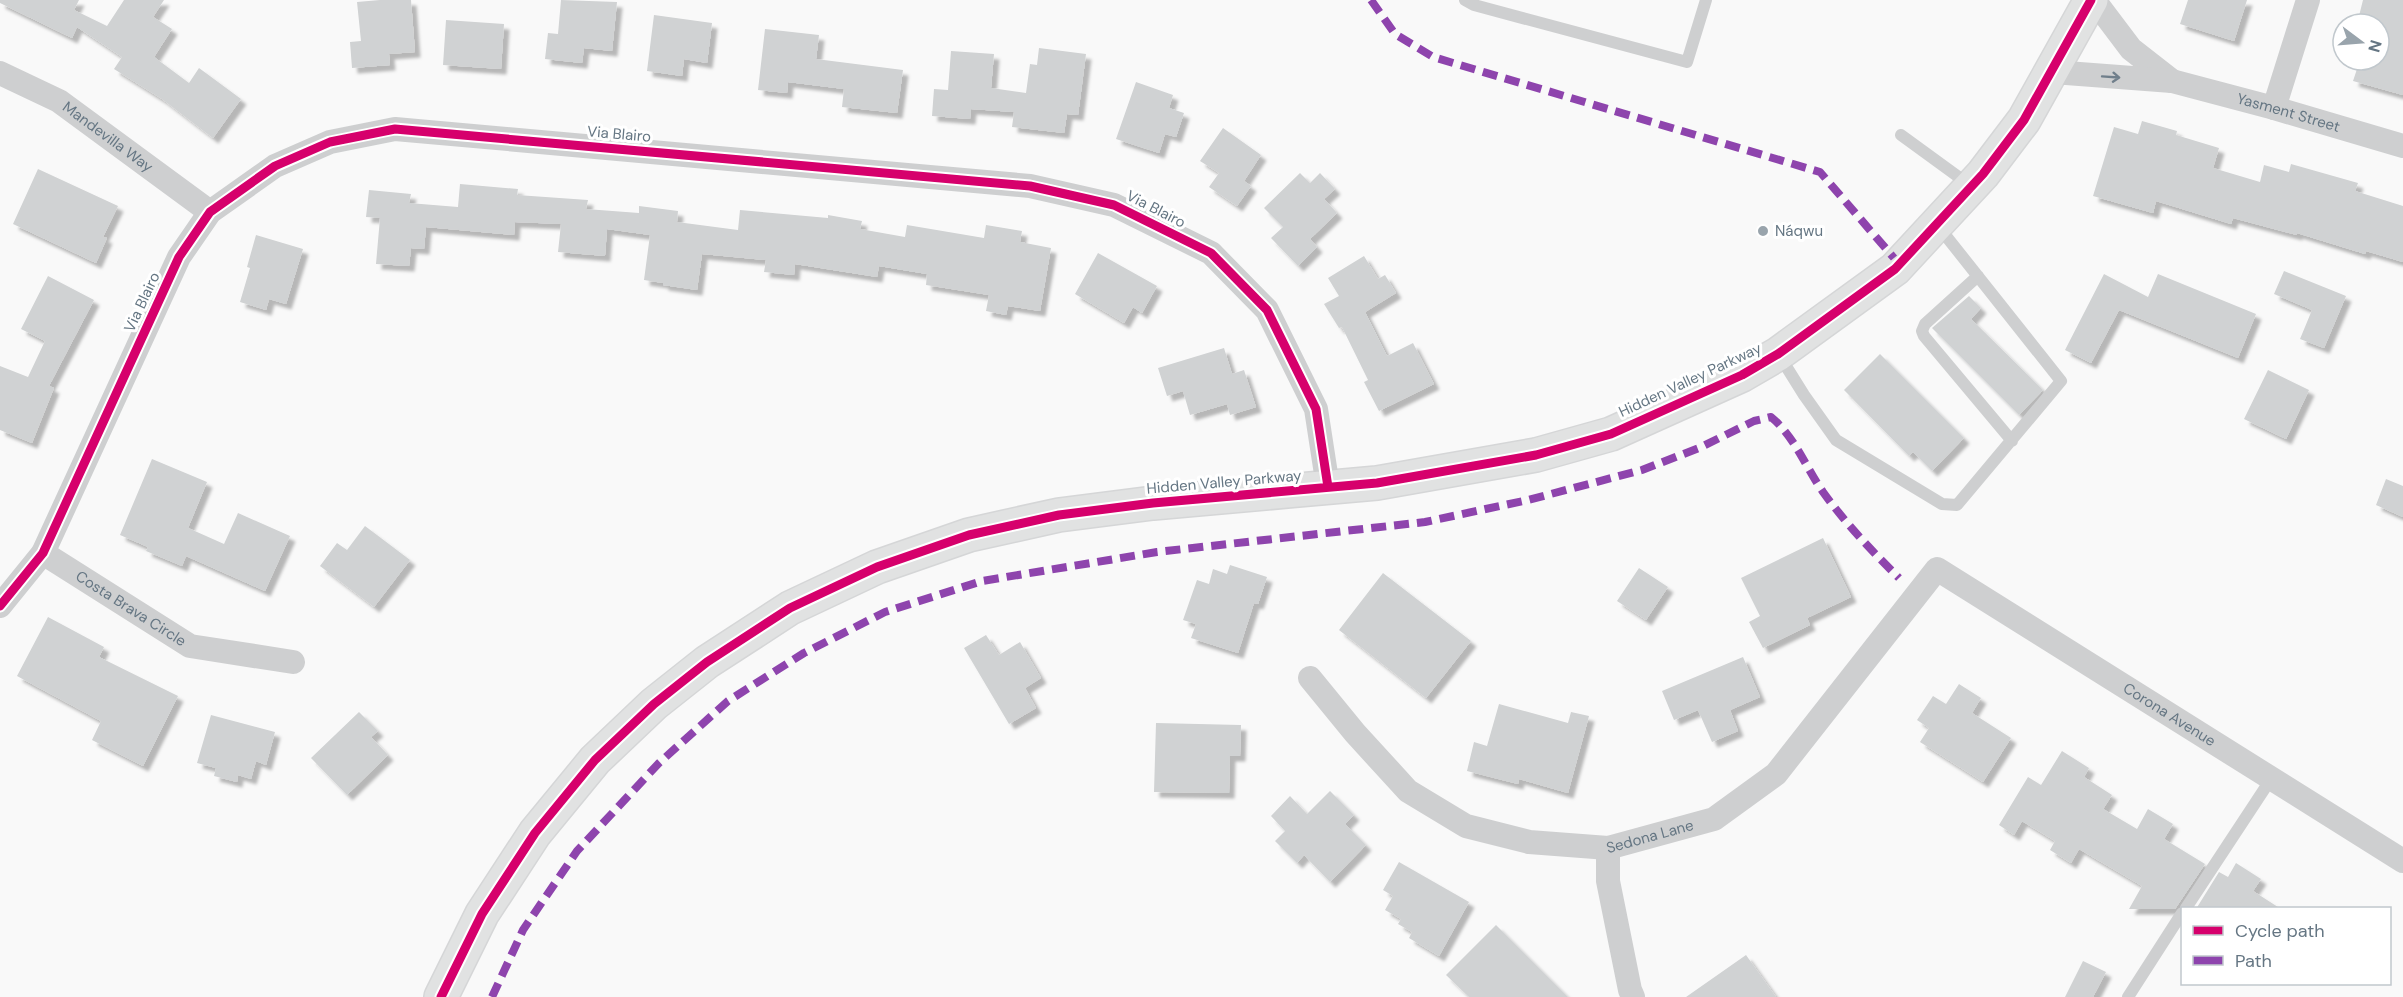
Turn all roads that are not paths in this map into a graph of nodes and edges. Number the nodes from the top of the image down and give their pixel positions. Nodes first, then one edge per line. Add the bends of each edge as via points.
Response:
1 (1464, 0) edge
2 (1706, 0) edge
3 (2093, 0) edge
4 (2308, 0) edge
5 (2053, 72) junction
6 (0, 73) edge
7 (2172, 81) junction
8 (2274, 108) junction
9 (1901, 135) dead end
10 (2403, 146) edge
11 (1971, 186) junction
12 (210, 212) junction
13 (1937, 224) junction
14 (1978, 276) junction
15 (1779, 354) junction
16 (2012, 441) junction
17 (1329, 487) junction
18 (43, 553) junction
19 (1937, 568) joint
20 (0, 606) edge
21 (293, 662) dead end
22 (1310, 678) dead end
23 (2271, 779) junction
24 (1608, 848) junction
25 (2403, 861) edge
26 (2187, 907) edge
27 (2181, 915) edge
28 (441, 997) edge
29 (1633, 997) edge
30 (2128, 997) edge

1 - 2 lane via 1687,62
3 - 5 main road, Hidden Valley Parkway
3 - 7 street, Yasment Street via 2131,49
4 - 8 street
5 -> 7 street, Yasment Street
5 - 11 main road, Hidden Valley Parkway via 2024,120
6 - 12 street, Mandevilla Way via 59,101
7 - 8 street, Yasment Street
8 - 10 street, Yasment Street
9 - 11 lane
11 - 13 main road, Hidden Valley Parkway
12 - 17 street, Via Blairo via 275,166 330,142 395,129 1030,186 1114,205 1211,253 1267,310 1316,409
12 - 18 street, Via Blairo via 179,257
13 - 14 lane
13 - 15 main road, Hidden Valley Parkway via 1895,269
14 - 16 lane via 2061,381
14 - 16 lane via 1922,331
15 - 16 lane via 1836,440 1942,504 1957,505
15 - 17 main road, Hidden Valley Parkway via 1742,375 1611,434 1525,458 1377,483
17 - 28 main road, Hidden Valley Parkway via 1154,503 1059,516 969,535 877,567 790,608 707,662 654,704 595,760 535,833 488,905
18 - 20 street, Via Blairo
18 - 21 street, Costa Brava Circle via 190,646
19 - 23 street, Corona Avenue
19 - 24 street, Sedona Lane via 1776,774 1714,819
22 - 24 street, Sedona Lane via 1408,791 1466,826 1529,842
23 - 25 street, Corona Avenue
23 - 26 lane
24 - 29 street via 1608,881
27 - 30 lane

